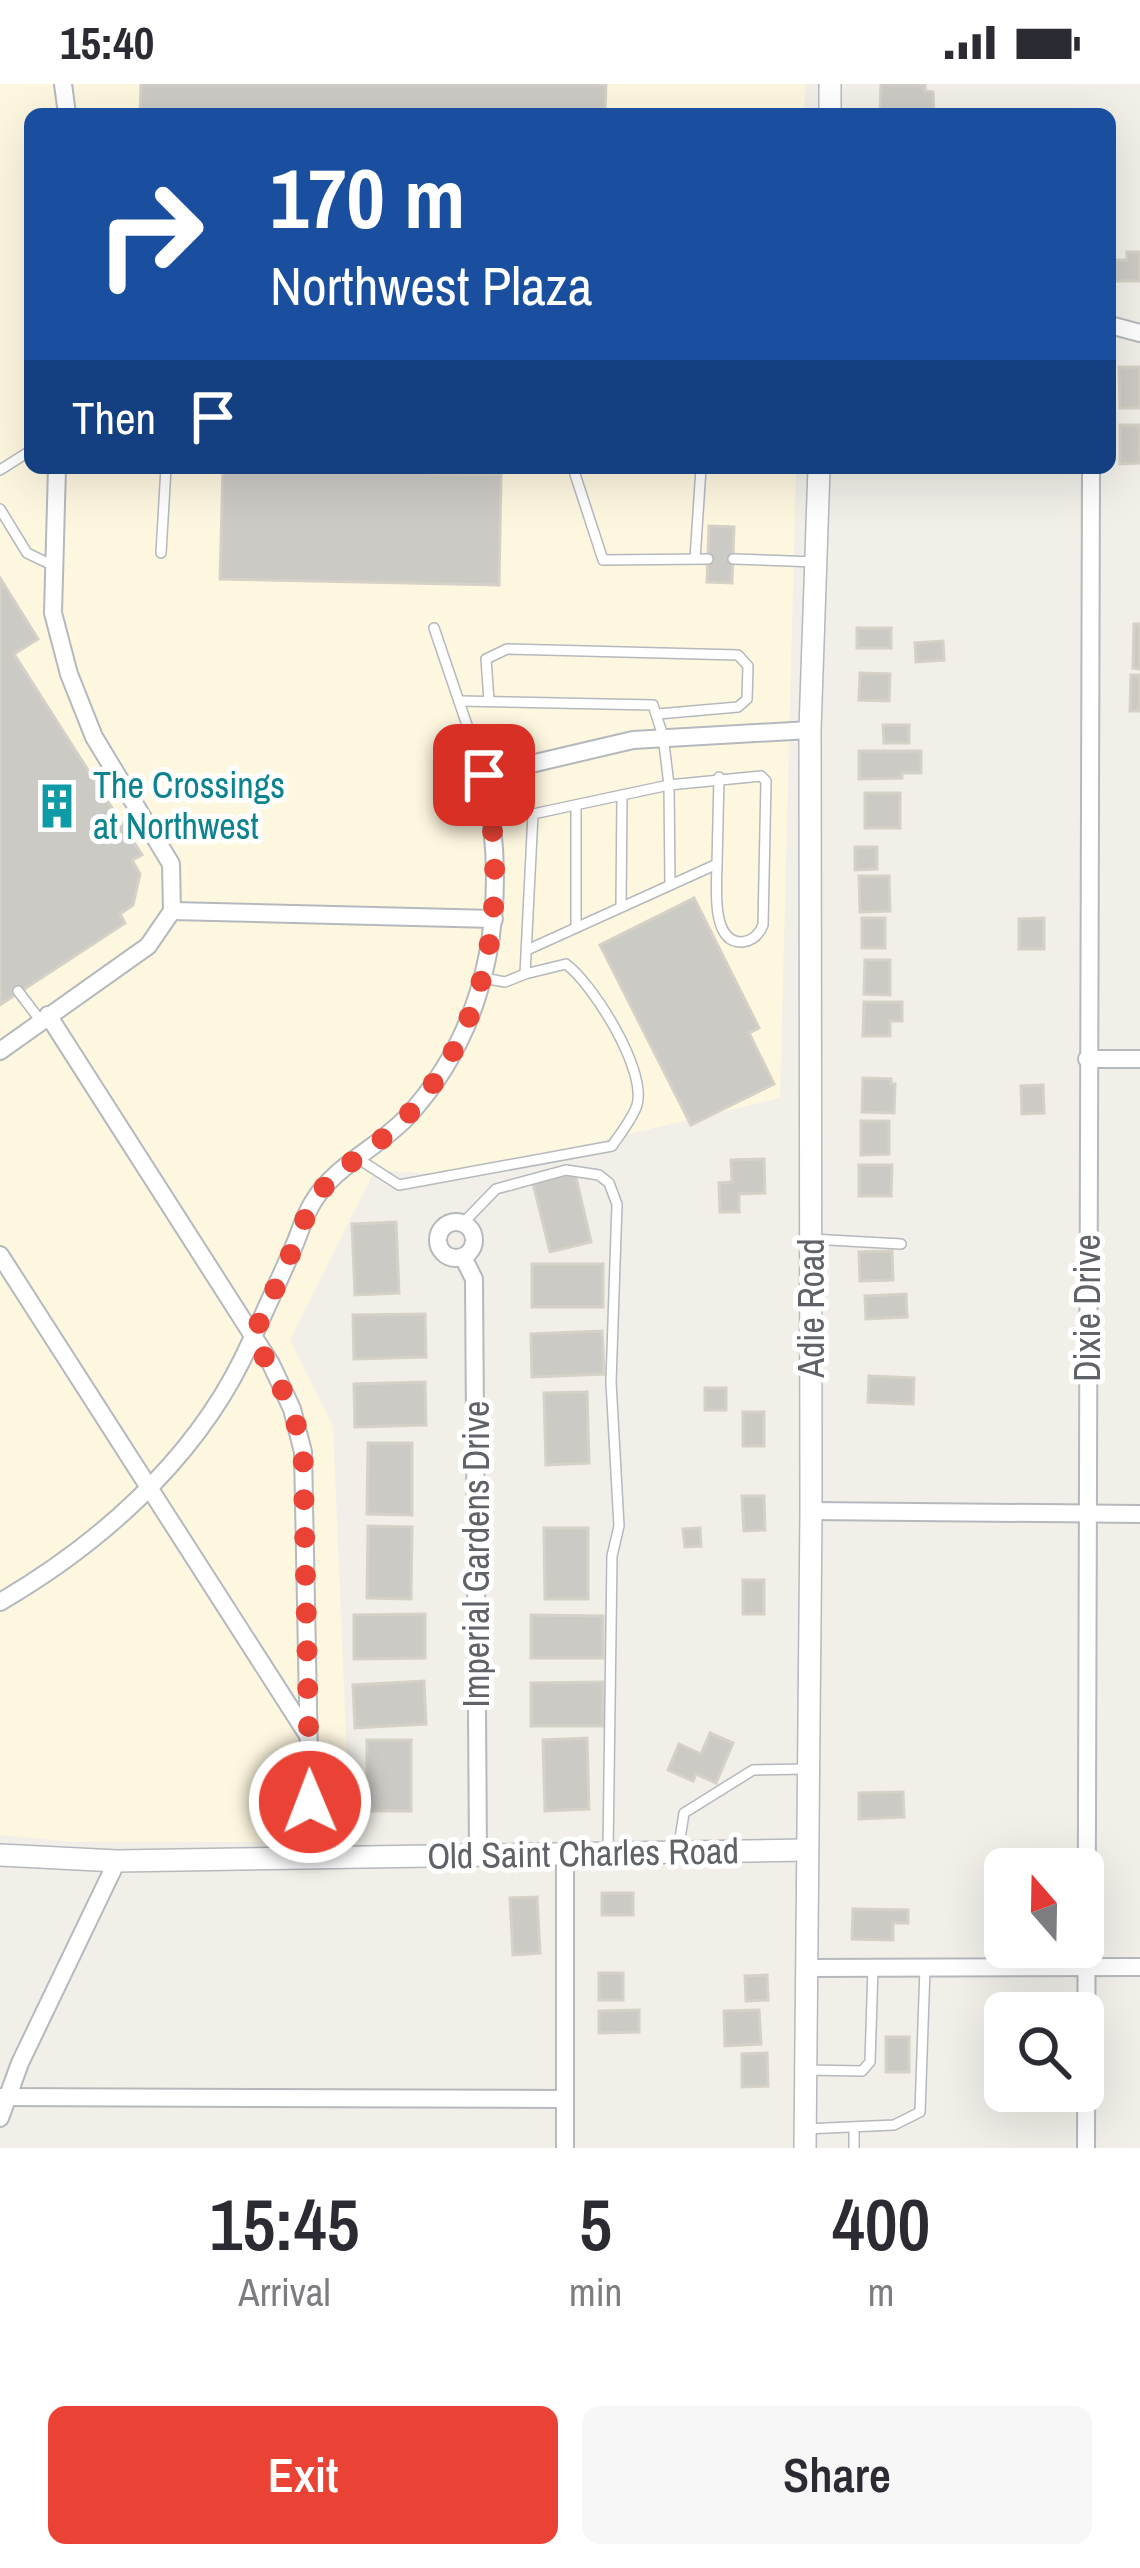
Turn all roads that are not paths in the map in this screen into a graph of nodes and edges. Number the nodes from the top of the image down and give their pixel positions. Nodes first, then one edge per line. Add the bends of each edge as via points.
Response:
1 (57, 474) edge
2 (166, 474) edge
3 (575, 474) edge
4 (701, 474) edge
5 (819, 474) edge
6 (1090, 474) edge
7 (0, 509) edge
8 (161, 553) dead end
9 (733, 559) dead end
10 (816, 562) junction
11 (52, 565) junction
12 (434, 628) dead end
13 (460, 701) junction
14 (489, 701) junction
15 (658, 715) junction
16 (810, 730) junction
17 (663, 736) junction
18 (484, 775) junction
19 (719, 777) junction
20 (669, 785) junction
21 (622, 795) junction
22 (576, 805) junction
23 (717, 864) junction
24 (670, 885) junction
25 (621, 907) junction
26 (172, 910) junction
27 (494, 919) junction
28 (576, 927) junction
29 (527, 950) junction
30 (525, 974) junction
31 (483, 978) junction
32 (18, 991) dead end
33 (44, 1018) junction
34 (0, 1051) edge
35 (1087, 1059) junction
36 (1140, 1059) edge
37 (356, 1158) junction
38 (463, 1223) junction
39 (811, 1239) junction
40 (901, 1244) dead end
41 (0, 1255) edge
42 (463, 1257) junction
43 (253, 1336) junction
44 (149, 1488) junction
45 (812, 1511) junction
46 (1087, 1513) junction
47 (1140, 1514) edge
48 (0, 1602) edge
49 (308, 1736) junction
50 (808, 1769) junction
51 (1086, 1848) edge
52 (806, 1850) junction
53 (678, 1851) junction
54 (565, 1852) junction
55 (608, 1852) junction
56 (478, 1854) junction
57 (0, 1855) edge
58 (311, 1858) junction
59 (117, 1861) junction
60 (873, 1967) junction
61 (925, 1967) junction
62 (984, 1967) edge
63 (1104, 1967) edge
64 (1140, 1967) edge
65 (805, 1968) junction
66 (1086, 1968) edge
67 (805, 2070) junction
68 (4, 2097) edge
69 (566, 2099) junction
70 (0, 2118) edge
71 (854, 2127) junction
72 (805, 2138) edge
73 (565, 2148) edge
74 (854, 2148) edge
75 (1086, 2148) edge

1 - 11 street
2 - 8 lane
3 - 4 lane via 603,560 702,559
5 - 10 street, Adie Road
6 - 35 street, Dixie Drive
7 - 11 lane via 27,554
9 - 10 lane
10 - 16 street, Adie Road
11 - 26 street via 53,613 76,697 171,864
12 - 13 lane
13 - 14 lane
13 - 18 lane
14 - 15 lane via 653,705
14 - 15 lane via 486,659 507,649 738,655 748,665 747,699 738,706
15 - 17 lane
16 - 17 street
16 - 39 street, Adie Road
17 - 18 street
17 - 20 lane
18 - 27 street via 497,850
19 - 20 lane
19 - 23 lane
19 - 23 lane via 766,782 764,925 745,942 724,932
20 - 21 lane
20 - 24 lane
21 - 22 lane
21 - 25 lane
22 - 28 lane
22 - 29 lane via 532,814
23 - 24 lane
24 - 25 lane
25 - 28 lane
26 - 27 street
26 - 33 street via 148,946
27 - 31 street
28 - 29 lane
29 - 30 lane
30 - 31 lane via 505,982
30 - 37 lane via 566,964 585,978 636,1072 637,1104 612,1146 399,1185
31 - 37 street via 429,1090
32 - 33 lane
33 - 34 street
33 - 43 street
35 - 36 street
35 - 46 street, Dixie Drive
37 - 43 street via 309,1208
38 - 42 street, Imperial Gardens Drive via 474,1237
38 - 42 street, Imperial Gardens Drive via 445,1225 437,1241 446,1255
38 - 55 lane via 496,1189 566,1170 599,1175 617,1204 611,1382 619,1526
39 - 40 lane
39 - 45 street, Adie Road
41 - 44 street
42 - 56 street, Imperial Gardens Drive via 474,1279
43 - 44 street via 208,1415
43 - 49 street via 292,1408 303,1452
44 - 48 street via 99,1535
44 - 49 street
45 - 46 street
45 - 50 street, Adie Road
46 - 47 street
46 - 51 street, Dixie Drive
49 - 58 street
50 - 52 street, Adie Road
50 - 53 lane via 753,1771 684,1813
52 - 53 street, Old Saint Charles Road
52 - 65 street, Adie Road
53 - 55 street, Old Saint Charles Road
54 - 55 street, Old Saint Charles Road
54 - 56 street, Old Saint Charles Road
54 - 69 street
56 - 58 street, Old Saint Charles Road
57 - 59 street, Old Saint Charles Road
58 - 59 street, Old Saint Charles Road
59 - 68 street
60 - 61 street
60 - 65 street
60 - 67 lane via 870,2062 862,2071
61 - 62 street
61 - 71 lane via 920,2112 894,2125
63 - 64 street
65 - 67 street, Adie Road
66 - 75 street, Dixie Drive
67 - 72 street, Adie Road
68 - 69 street
68 - 70 street
69 - 73 street
71 - 72 lane
71 - 74 lane

